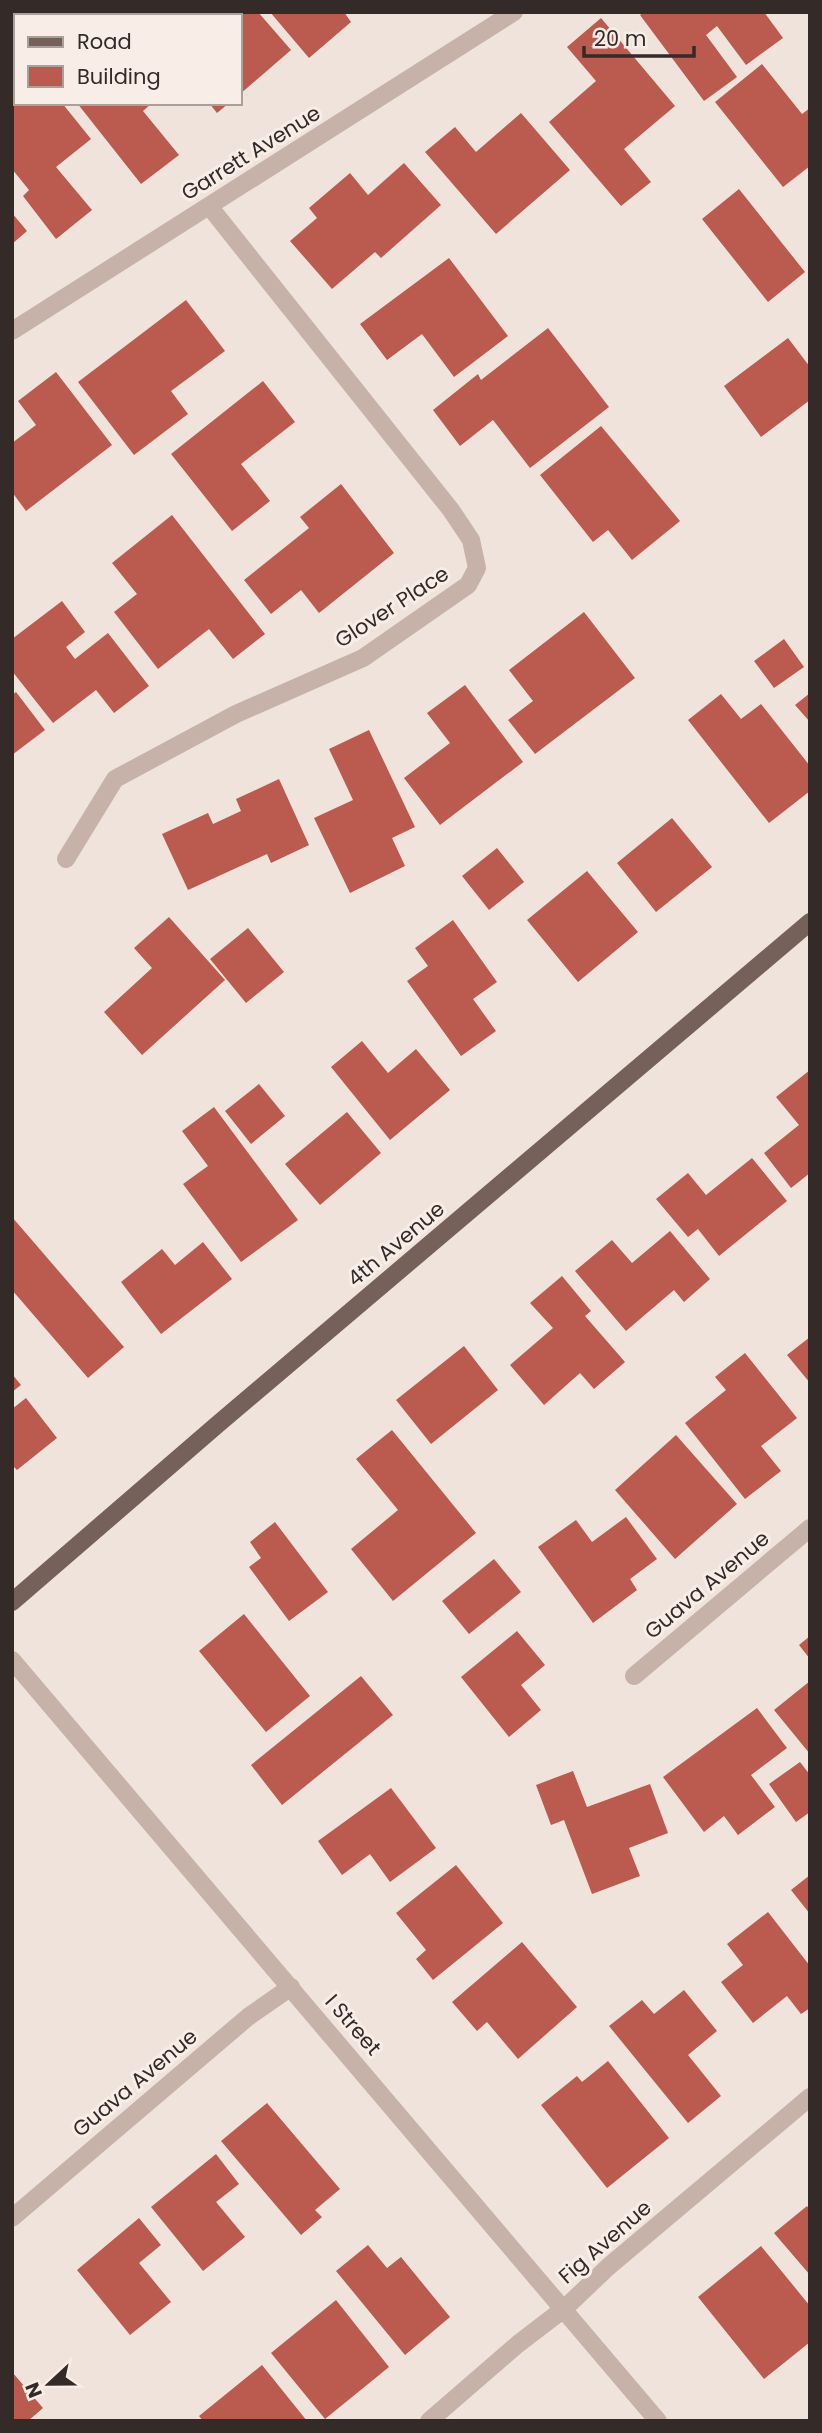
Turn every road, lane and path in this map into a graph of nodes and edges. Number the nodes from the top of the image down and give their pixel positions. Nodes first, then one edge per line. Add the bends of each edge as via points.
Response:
1 (514, 12) edge
2 (209, 206) junction
3 (12, 331) edge
4 (66, 859) dead end
5 (810, 922) edge
6 (810, 1528) edge
7 (12, 1602) edge
8 (12, 1660) edge
9 (634, 1676) dead end
10 (291, 1987) junction
11 (810, 2097) edge
12 (12, 2218) edge
13 (565, 2308) junction
14 (429, 2421) edge
15 (658, 2421) edge

1 - 2 street, Garrett Avenue
2 - 3 street, Garrett Avenue
2 - 4 street, Glover Place via 451,510 471,540 477,568 468,585 363,658 236,714 115,779
5 - 7 main road, 4th Avenue
6 - 9 street, Guava Avenue
8 - 10 street, I Street
10 - 12 street, Guava Avenue via 248,2017
10 - 13 street, I Street
11 - 13 street, Fig Avenue
13 - 14 street, Fig Avenue
13 - 15 street, I Street

